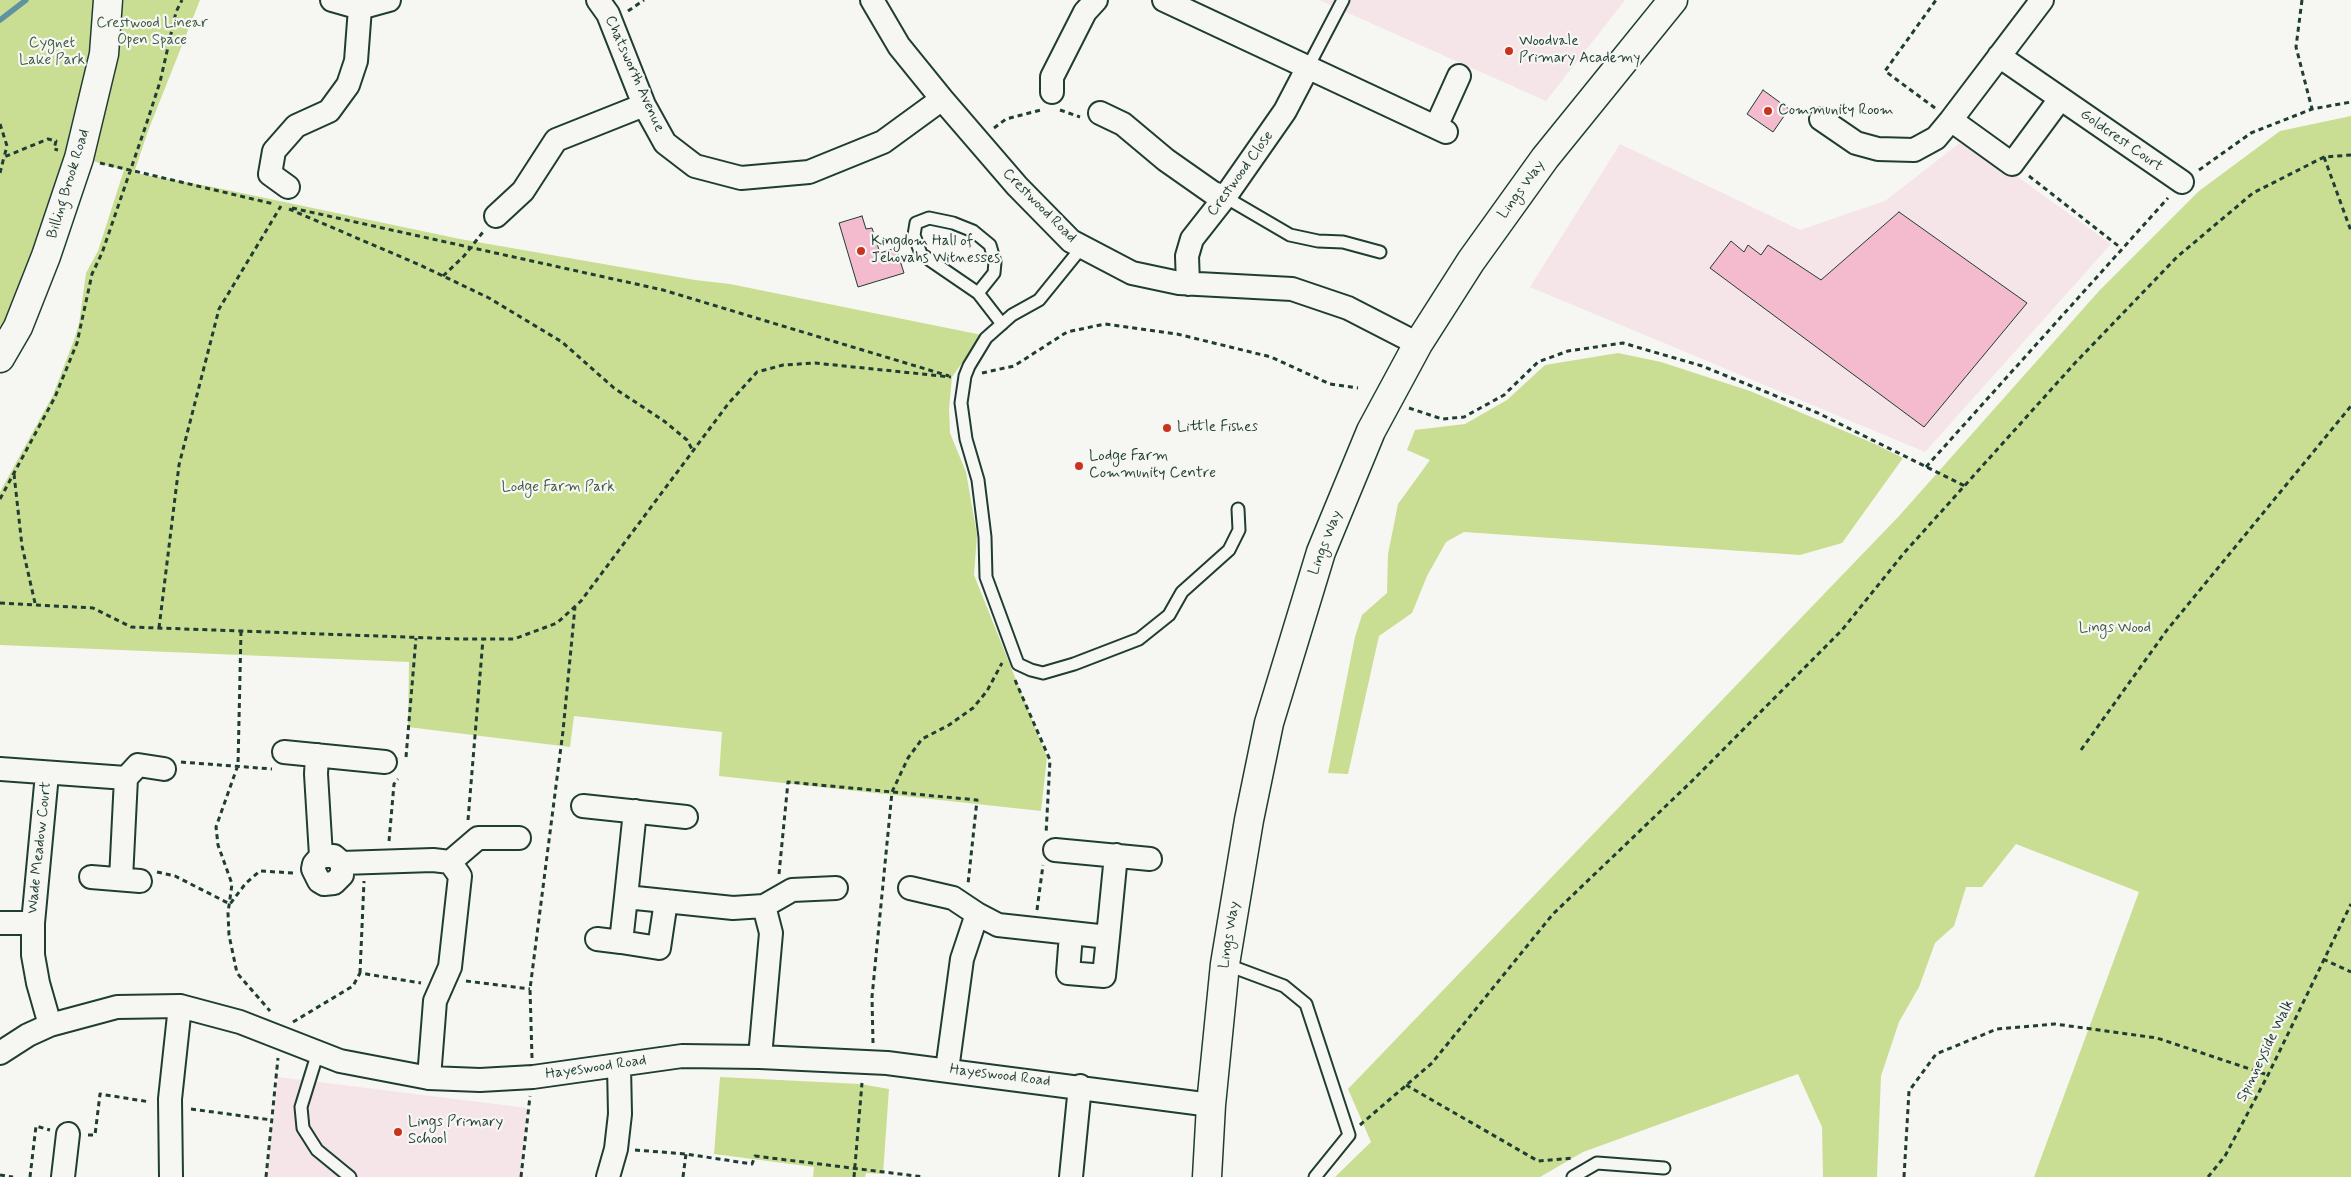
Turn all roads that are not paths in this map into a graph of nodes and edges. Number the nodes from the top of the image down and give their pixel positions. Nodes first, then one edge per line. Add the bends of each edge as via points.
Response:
1 (108, 0) edge
2 (332, 0) edge
3 (389, 0) edge
4 (598, 0) edge
5 (872, 0) edge
6 (1096, 0) edge
7 (1164, 0) edge
8 (1343, 0) edge
9 (1673, 0) edge
10 (2042, 0) edge
11 (360, 8) junction
12 (1999, 56) junction
13 (1308, 66) junction
14 (1459, 76) dead end
15 (942, 99) junction
16 (2060, 99) junction
17 (1056, 101) road end
18 (644, 105) junction
19 (1100, 113) dead end
20 (1821, 119) dead end
21 (1952, 120) junction
22 (2182, 182) road end
23 (285, 196) road end
24 (1225, 197) junction
25 (496, 216) road end
26 (1082, 247) junction
27 (1380, 252) dead end
28 (1188, 284) junction
29 (978, 293) junction
30 (1002, 324) junction
31 (1418, 344) junction
32 (0, 358) edge
33 (1238, 508) dead end
34 (317, 755) junction
35 (283, 761) road end
36 (385, 762) dead end
37 (0, 769) edge
38 (164, 769) road end
39 (47, 774) junction
40 (126, 778) junction
41 (583, 806) dead end
42 (635, 811) junction
43 (686, 817) dead end
44 (519, 838) dead end
45 (1054, 850) dead end
46 (458, 855) junction
47 (1116, 855) junction
48 (1150, 859) dead end
49 (91, 876) dead end
50 (836, 888) dead end
51 (910, 888) dead end
52 (626, 897) junction
53 (666, 901) junction
54 (770, 903) junction
55 (971, 910) junction
56 (0, 923) edge
57 (32, 923) junction
58 (1071, 934) junction
59 (1108, 937) junction
60 (598, 939) dead end
61 (621, 942) junction
62 (1225, 964) junction
63 (180, 1006) junction
64 (50, 1026) junction
65 (318, 1052) junction
66 (0, 1053) edge
67 (760, 1057) junction
68 (619, 1066) junction
69 (947, 1070) junction
70 (429, 1078) junction
71 (1080, 1086) junction
72 (1211, 1105) junction
73 (68, 1134) road end
74 (1664, 1168) dead end
75 (62, 1177) edge
76 (171, 1177) edge
77 (350, 1177) edge
78 (608, 1177) edge
79 (1071, 1177) edge
80 (1207, 1177) edge
81 (1315, 1177) edge
82 (1573, 1177) edge

1 - 32 street, Billing Brook Road via 104,54 80,158 18,327
2 - 11 street
3 - 11 street
4 - 18 street, Chatsworth Avenue via 608,14
5 - 15 street, Crestwood Road via 899,46
6 - 17 street via 1085,12 1052,77
7 - 13 street
8 - 13 lane
9 - 31 street, Lings Way via 1545,158 1471,261
10 - 12 street
11 - 23 street via 356,61 348,85 329,111 296,126 274,151 270,174
12 - 16 street, Goldcrest Court
12 - 21 street
13 - 14 street via 1441,130
13 - 24 street, Crestwood Close via 1285,111
15 - 18 street, Chatsworth Avenue via 883,142 809,172 741,178 695,166 666,143
15 - 26 street, Crestwood Road via 1017,186
16 - 21 street via 2012,164
16 - 22 street, Goldcrest Court
18 - 25 street via 556,140 523,191
19 - 24 street via 1123,124 1166,160 1213,193
20 - 21 street via 1856,143 1878,149 1914,150 1936,138
24 - 27 lane via 1290,235 1342,242
24 - 28 street, Crestwood Close via 1192,239 1187,256
26 - 28 street, Crestwood Road via 1132,273
26 - 30 lane via 1039,300
28 - 31 street, Crestwood Road via 1292,289 1348,308
29 - 29 lane via 921,254 914,235 916,223 929,218 953,223 973,231 990,245 995,262 994,273
29 - 30 lane
30 - 33 lane via 986,338 968,366 961,402 966,439 978,480 986,577 1018,664 1044,673 1139,639 1169,615 1182,592 1229,550 1240,530
31 - 62 street, Lings Way via 1371,431 1322,552 1290,648 1269,723
34 - 35 street
34 - 36 street
34 - 46 street via 316,774 326,864 433,860
37 - 39 street, Wade Meadow Court
38 - 40 street via 138,765
39 - 40 street, Wade Meadow Court
39 - 57 street, Wade Meadow Court
40 - 49 street via 127,875
41 - 42 street
42 - 43 street
42 - 52 street
44 - 46 street via 478,838
45 - 47 street
46 - 70 street via 460,876 450,967 435,1001
47 - 48 street
47 - 59 street
50 - 54 street via 792,890
51 - 55 street via 939,893
52 - 53 street
52 - 61 street
53 - 54 street via 733,908
53 - 61 street via 658,948
54 - 67 street via 771,932
55 - 58 street via 998,925
55 - 69 street
56 - 57 street, Wade Meadow Court
57 - 64 street, Wade Meadow Court via 33,955
58 - 59 street
58 - 59 street via 1068,973 1104,976
60 - 61 street
62 - 72 street, Lings Way
62 - 81 lane via 1284,986 1306,1004 1348,1136
63 - 64 street, Hayeswood Road via 117,1007
63 - 65 street, Hayeswood Road via 283,1033
63 - 76 street via 170,1106
64 - 66 street, Hayeswood Road via 28,1035
65 - 70 street, Hayeswood Road via 340,1060
65 - 77 lane via 301,1107 303,1128 317,1150
67 - 68 street, Hayeswood Road via 682,1056
67 - 69 street, Hayeswood Road via 864,1061
68 - 70 street, Hayeswood Road via 533,1077
68 - 78 street via 620,1114 616,1149
69 - 71 street, Hayeswood Road
71 - 72 street, Hayeswood Road
71 - 79 street
72 - 80 street, Lings Way
73 - 75 street
74 - 82 lane via 1597,1163

